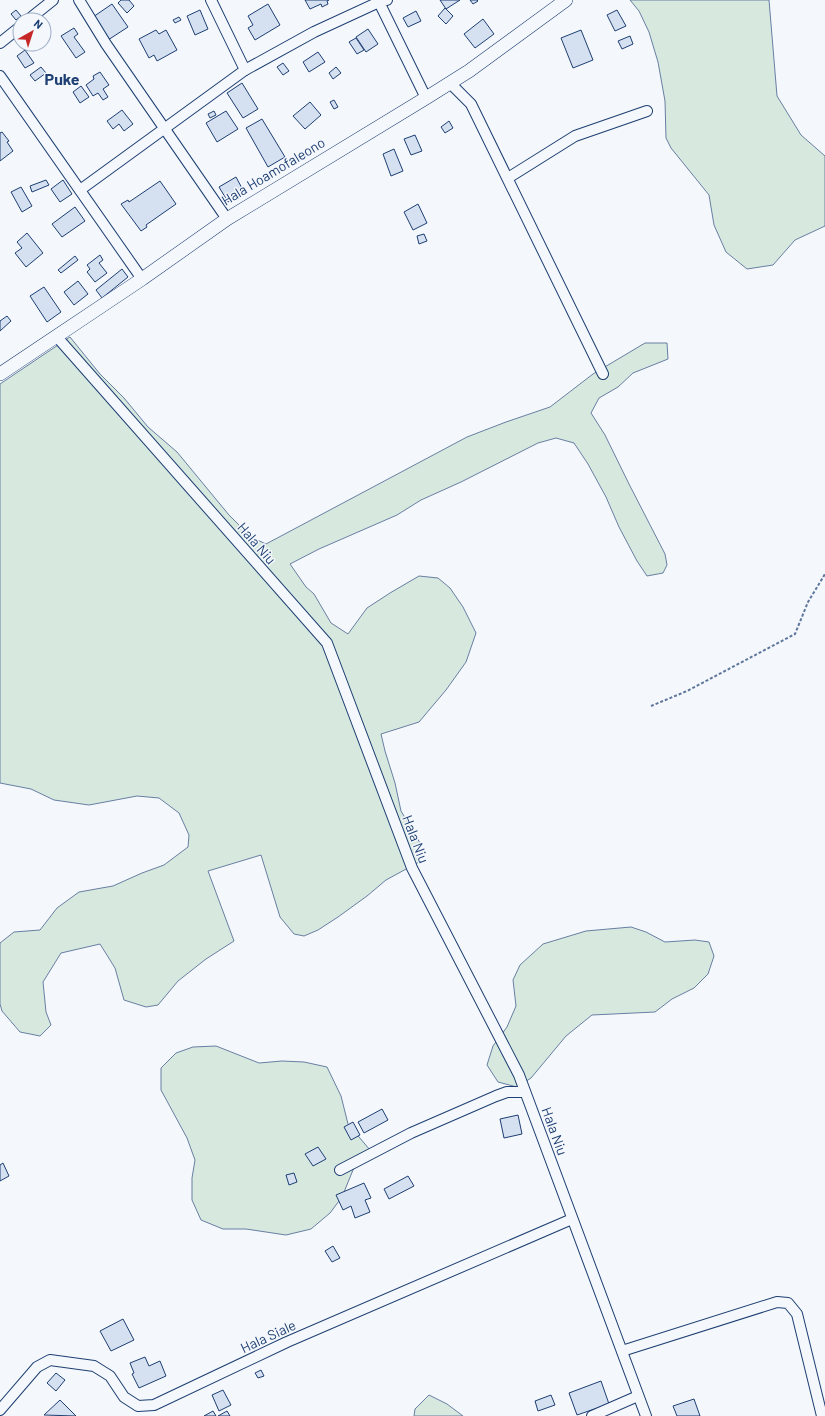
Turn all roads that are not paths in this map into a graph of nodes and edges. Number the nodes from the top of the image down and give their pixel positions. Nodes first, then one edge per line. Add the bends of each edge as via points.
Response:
1 (53, 0) edge
2 (79, 0) edge
3 (211, 0) edge
4 (382, 0) edge
5 (566, 0) edge
6 (38, 12) edge
7 (12, 33) edge
8 (0, 43) edge
9 (245, 70) junction
10 (0, 76) edge
11 (450, 83) junction
12 (426, 98) junction
13 (647, 111) dead end
14 (163, 128) junction
15 (508, 178) junction
16 (80, 190) junction
17 (227, 218) junction
18 (142, 279) junction
19 (57, 337) junction
20 (0, 374) edge
21 (603, 374) dead end
22 (525, 1092) junction
23 (340, 1170) dead end
24 (572, 1219) junction
25 (622, 1351) junction
26 (638, 1396) junction
27 (0, 1410) edge
28 (592, 1416) edge
29 (646, 1416) edge
30 (822, 1416) edge

1 - 6 street
2 - 14 street
3 - 9 street
4 - 9 street via 314,32
4 - 12 street
5 - 11 street, Hala Hoamofaleono
7 - 8 street
9 - 14 street
10 - 16 street
11 - 12 street, Hala Hoamofaleono
11 - 15 street via 471,104
12 - 17 street, Hala Hoamofaleono
13 - 15 street via 575,136
14 - 16 street
14 - 17 street
15 - 21 street
16 - 18 street
17 - 18 street, Hala Hoamofaleono
18 - 19 street, Hala Hoamofaleono
19 - 20 street, Hala Hoamofaleono
19 - 22 street, Hala Niu via 327,643 412,868 519,1075
22 - 23 street via 507,1092 496,1096 411,1133
22 - 24 street, Hala Niu
24 - 25 street, Hala Niu
24 - 27 street, Hala Siale via 288,1342 154,1405 138,1406 124,1397 110,1376 94,1366 50,1360 37,1367
25 - 26 street, Hala Niu
25 - 30 street via 777,1302 788,1303 797,1314
26 - 28 street
26 - 29 street, Hala Niu

